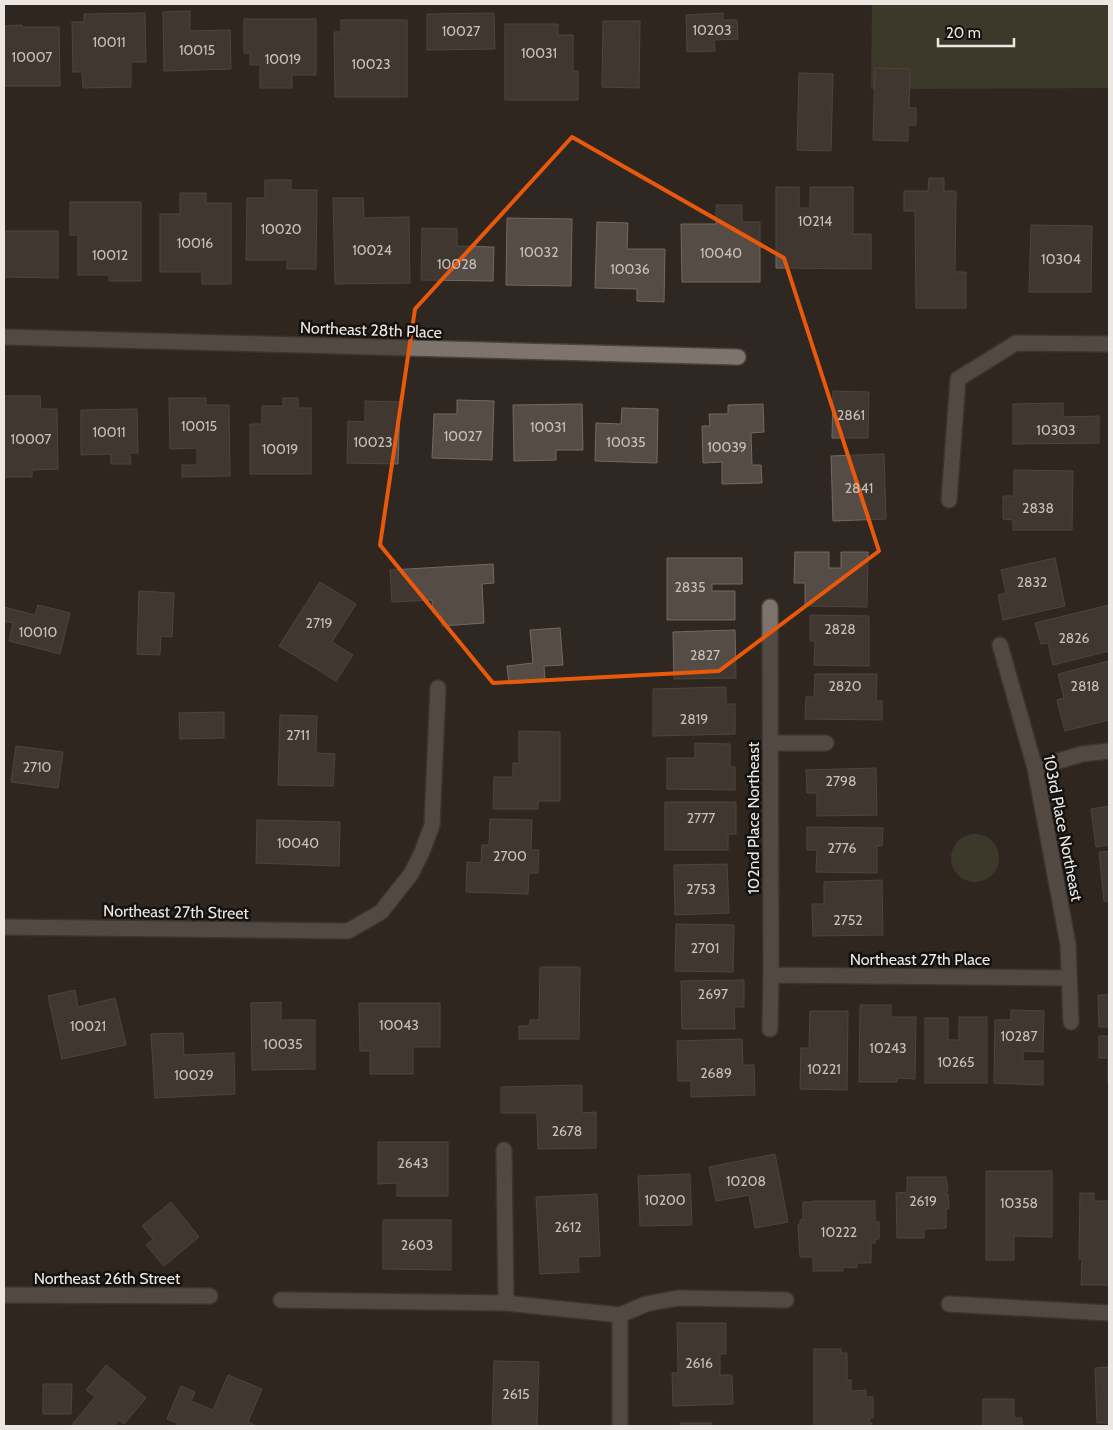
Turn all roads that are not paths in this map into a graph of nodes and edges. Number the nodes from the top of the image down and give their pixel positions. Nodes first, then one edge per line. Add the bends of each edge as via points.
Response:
1 (4, 337) edge
2 (1109, 344) edge
3 (738, 357) dead end
4 (949, 500) dead end
5 (770, 607) dead end
6 (1000, 645) dead end
7 (438, 688) dead end
8 (770, 743) junction
9 (826, 743) dead end
10 (1109, 751) edge
11 (1035, 768) junction
12 (4, 927) edge
13 (771, 975) junction
14 (1069, 978) junction
15 (1071, 1022) dead end
16 (770, 1029) dead end
17 (504, 1150) dead end
18 (4, 1294) edge
19 (210, 1296) dead end
20 (281, 1300) dead end
21 (786, 1300) dead end
22 (506, 1303) junction
23 (949, 1304) dead end
24 (1109, 1313) edge
25 (620, 1315) junction
26 (620, 1426) edge

1 - 3 street, Northeast 28th Place
2 - 4 street via 1016,343 958,379
5 - 8 street, 102nd Place Northeast
6 - 11 street, 103rd Place Northeast
7 - 12 street, Northeast 27th Street via 432,826 411,874 381,912 348,931
8 - 9 street
8 - 13 street, 102nd Place Northeast
10 - 11 street via 1082,754
11 - 14 street, 103rd Place Northeast via 1068,944
13 - 14 street, Northeast 27th Place
13 - 16 street, 102nd Place Northeast
14 - 15 street, 103rd Place Northeast
17 - 22 street
18 - 19 street, Northeast 26th Street
20 - 22 street
21 - 25 street via 678,1298 646,1304
22 - 25 street
23 - 24 street
25 - 26 street

